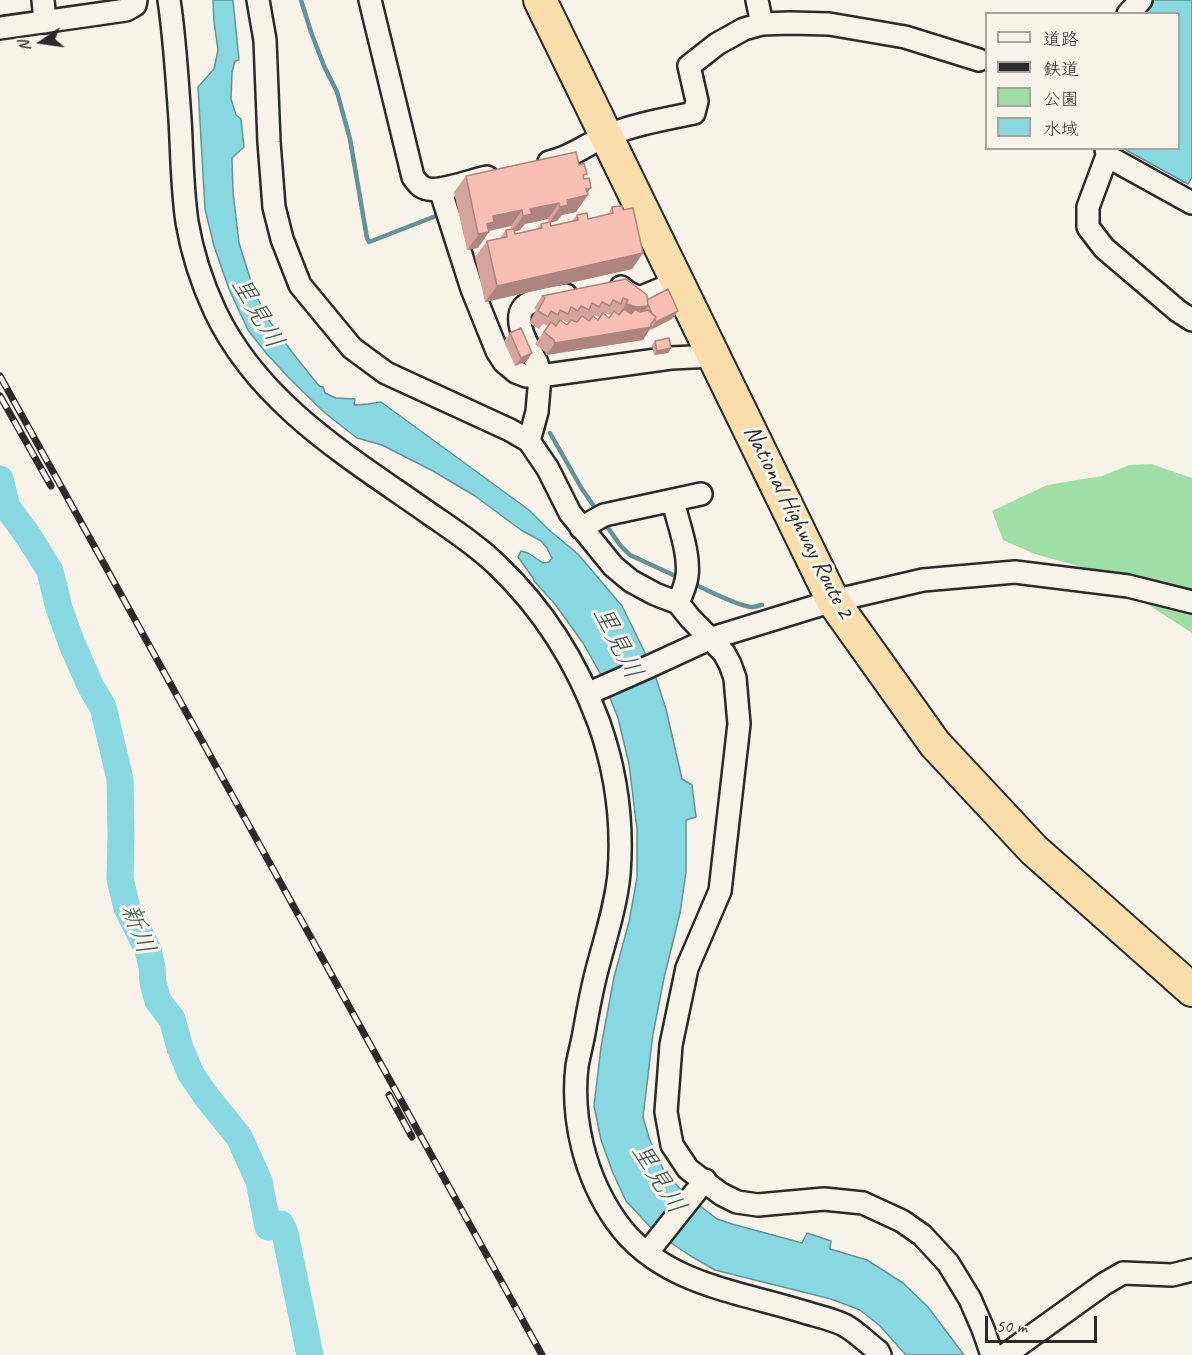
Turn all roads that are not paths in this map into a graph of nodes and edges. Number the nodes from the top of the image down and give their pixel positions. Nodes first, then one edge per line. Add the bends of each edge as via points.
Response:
1 (43, 0) edge
2 (136, 0) edge
3 (169, 0) edge
4 (258, 0) edge
5 (370, 0) edge
6 (540, 0) edge
7 (757, 0) edge
8 (1141, 0) edge
9 (1130, 12) edge
10 (45, 22) junction
11 (762, 24) junction
12 (0, 28) edge
13 (979, 60) dead end
14 (606, 136) junction
15 (1106, 152) edge
16 (440, 189) junction
17 (1190, 198) edge
18 (678, 282) junction
19 (606, 286) edge
20 (584, 291) edge
21 (1192, 320) edge
22 (714, 356) junction
23 (540, 376) junction
24 (529, 441) junction
25 (700, 494) dead end
26 (673, 501) junction
27 (594, 520) junction
28 (684, 587) junction
29 (833, 601) junction
30 (1192, 602) edge
31 (702, 642) junction
32 (589, 693) junction
33 (1192, 990) edge
34 (701, 1185) junction
35 (649, 1251) junction
36 (1192, 1270) edge
37 (880, 1355) edge
38 (992, 1355) edge
39 (1005, 1355) edge

1 - 10 street
2 - 10 street via 126,10
3 - 32 street via 187,224 204,286 231,339 272,393 302,422 496,564 558,637
4 - 24 street via 265,40 274,207 300,285 352,348 386,373
5 - 16 street via 413,177 418,185
6 - 14 highway, National Highway Route 2
7 - 11 street
8 - 9 street
10 - 12 street
11 - 13 street via 829,24 905,37
11 - 14 street via 717,44 689,66 696,101 694,113 640,124
14 - 16 street via 561,160
14 - 18 highway, National Highway Route 2
15 - 17 street
15 - 21 street via 1088,207 1088,227 1104,248
16 - 23 street via 472,289 497,351 516,372
18 - 19 street via 639,298 618,283
18 - 22 highway, National Highway Route 2
20 - 23 street via 528,303 522,311 522,335
22 - 23 street
22 - 29 highway, National Highway Route 2
23 - 24 street via 537,412
24 - 27 street via 570,513
25 - 26 street
26 - 27 street
26 - 28 street via 687,559
27 - 28 street via 613,566 631,581 655,594
28 - 31 street
29 - 30 street via 923,580 1016,572 1128,586
29 - 31 street
29 - 33 highway, National Highway Route 2 via 935,744 1034,850
31 - 32 street
31 - 34 street via 724,653 730,664 739,724 720,891 687,968 670,1045 666,1112 672,1145
32 - 35 street via 615,779 620,843 619,877 577,1066 578,1119 590,1170 601,1196 631,1239
34 - 35 street
34 - 38 street via 737,1202 758,1205 825,1199 863,1203 902,1221 922,1235 948,1263 970,1299
35 - 37 street via 666,1266 707,1286 846,1325
36 - 39 street via 1172,1275 1123,1273

